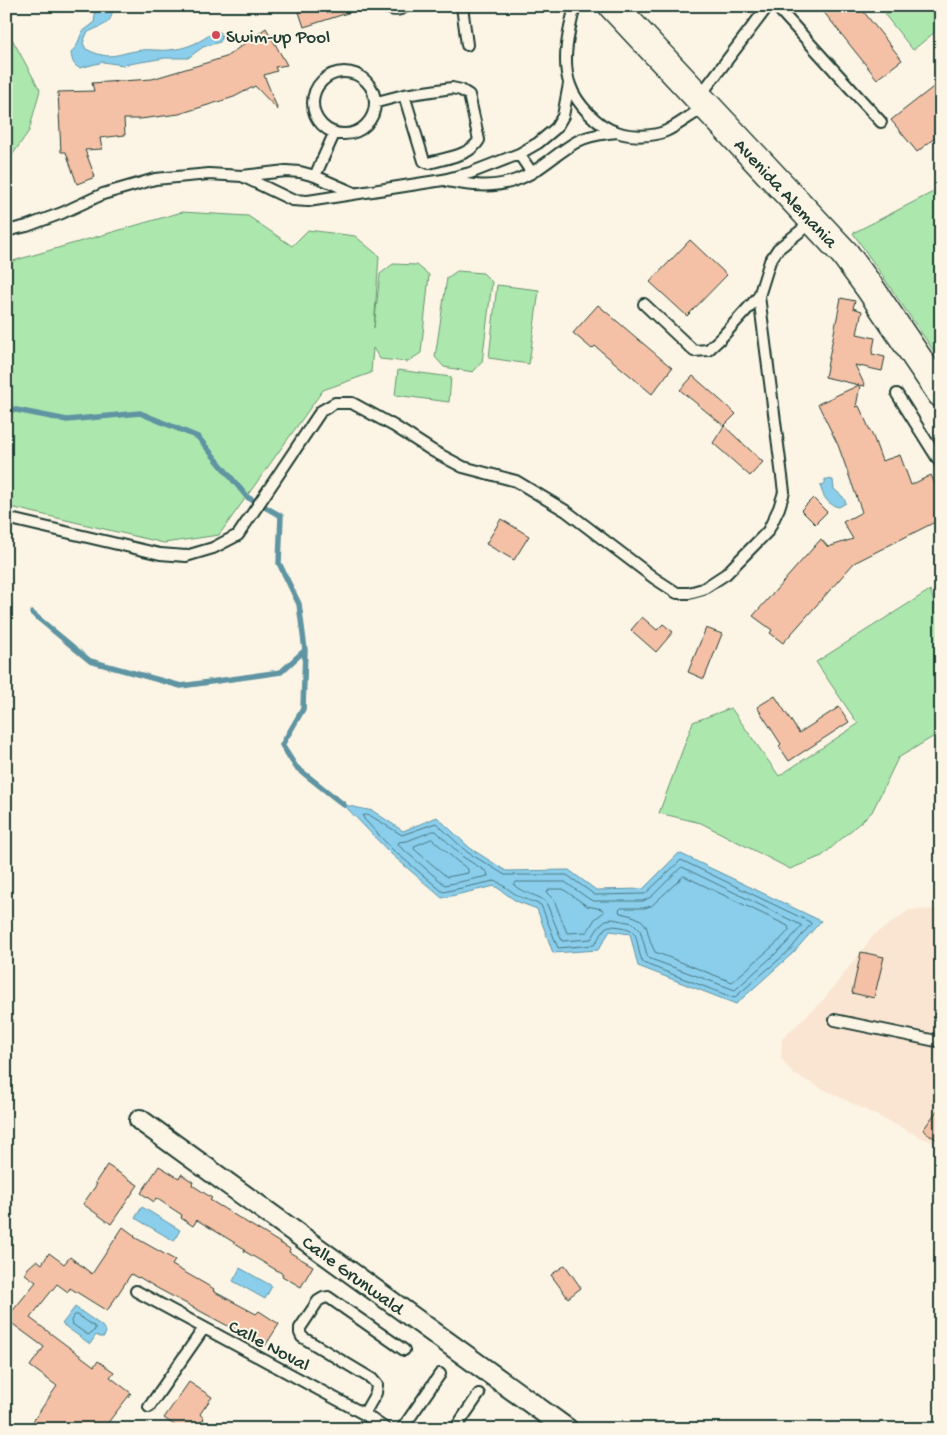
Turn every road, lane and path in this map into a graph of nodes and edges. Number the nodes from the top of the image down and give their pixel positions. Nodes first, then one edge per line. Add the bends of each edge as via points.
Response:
1 (386, 6) edge
2 (406, 6) edge
3 (462, 6) edge
4 (575, 6) edge
5 (613, 6) edge
6 (768, 6) edge
7 (776, 6) edge
8 (467, 45) dead end
9 (569, 84) junction
10 (404, 95) junction
11 (377, 102) junction
12 (702, 102) junction
13 (881, 122) dead end
14 (616, 132) junction
15 (334, 134) junction
16 (518, 154) junction
17 (532, 173) junction
18 (242, 176) junction
19 (315, 176) junction
20 (443, 180) junction
21 (355, 194) junction
22 (814, 220) junction
23 (6, 231) edge
24 (759, 296) junction
25 (644, 304) dead end
26 (941, 393) edge
27 (897, 394) dead end
28 (941, 464) edge
29 (6, 518) edge
30 (835, 1020) dead end
31 (941, 1042) edge
32 (140, 1120) dead end
33 (136, 1291) dead end
34 (204, 1328) junction
35 (404, 1350) dead end
36 (440, 1374) dead end
37 (479, 1394) dead end
38 (149, 1407) dead end
39 (364, 1414) junction
40 (386, 1429) edge
41 (402, 1429) edge
42 (454, 1429) edge
43 (567, 1429) edge

1 - 2 lane via 396,10
3 - 8 lane
4 - 9 lane via 566,60
5 - 12 street, Avenida Alemania
6 - 12 lane
7 - 13 lane
9 - 14 lane via 578,102 591,116
9 - 16 lane via 563,116 556,128
10 - 10 lane via 452,88 461,90 469,95 479,140 470,151 429,163 424,161
10 - 11 lane
11 - 15 lane via 371,121 355,134
11 - 15 lane via 370,84 354,72 334,73 318,84 312,103 318,122
12 - 14 lane via 665,131 646,135
12 - 22 street, Avenida Alemania
14 - 17 lane via 580,140
15 - 19 lane
16 - 17 lane
16 - 20 lane
17 - 20 lane via 515,181 494,185 468,185
18 - 19 lane via 286,171
18 - 21 lane via 292,200 308,201
18 - 23 lane via 209,174 155,179 103,194 62,213
19 - 21 lane
20 - 21 lane
22 - 24 lane via 778,249 770,261
22 - 26 street, Avenida Alemania via 870,288
24 - 25 lane via 708,350 694,351
24 - 29 lane via 784,492 768,531 726,574 703,589 677,593 566,511 516,481 463,467 352,403 335,403 321,411 238,535 212,548 186,556 160,554
27 - 28 lane
30 - 31 lane
32 - 43 street, Calle Grunwald
33 - 34 lane, Calle Noval
34 - 38 lane
34 - 39 lane, Calle Noval
35 - 39 lane via 328,1297 318,1301 300,1328 302,1337 377,1385 376,1394
36 - 41 lane
37 - 42 lane
39 - 40 lane, Calle Noval

